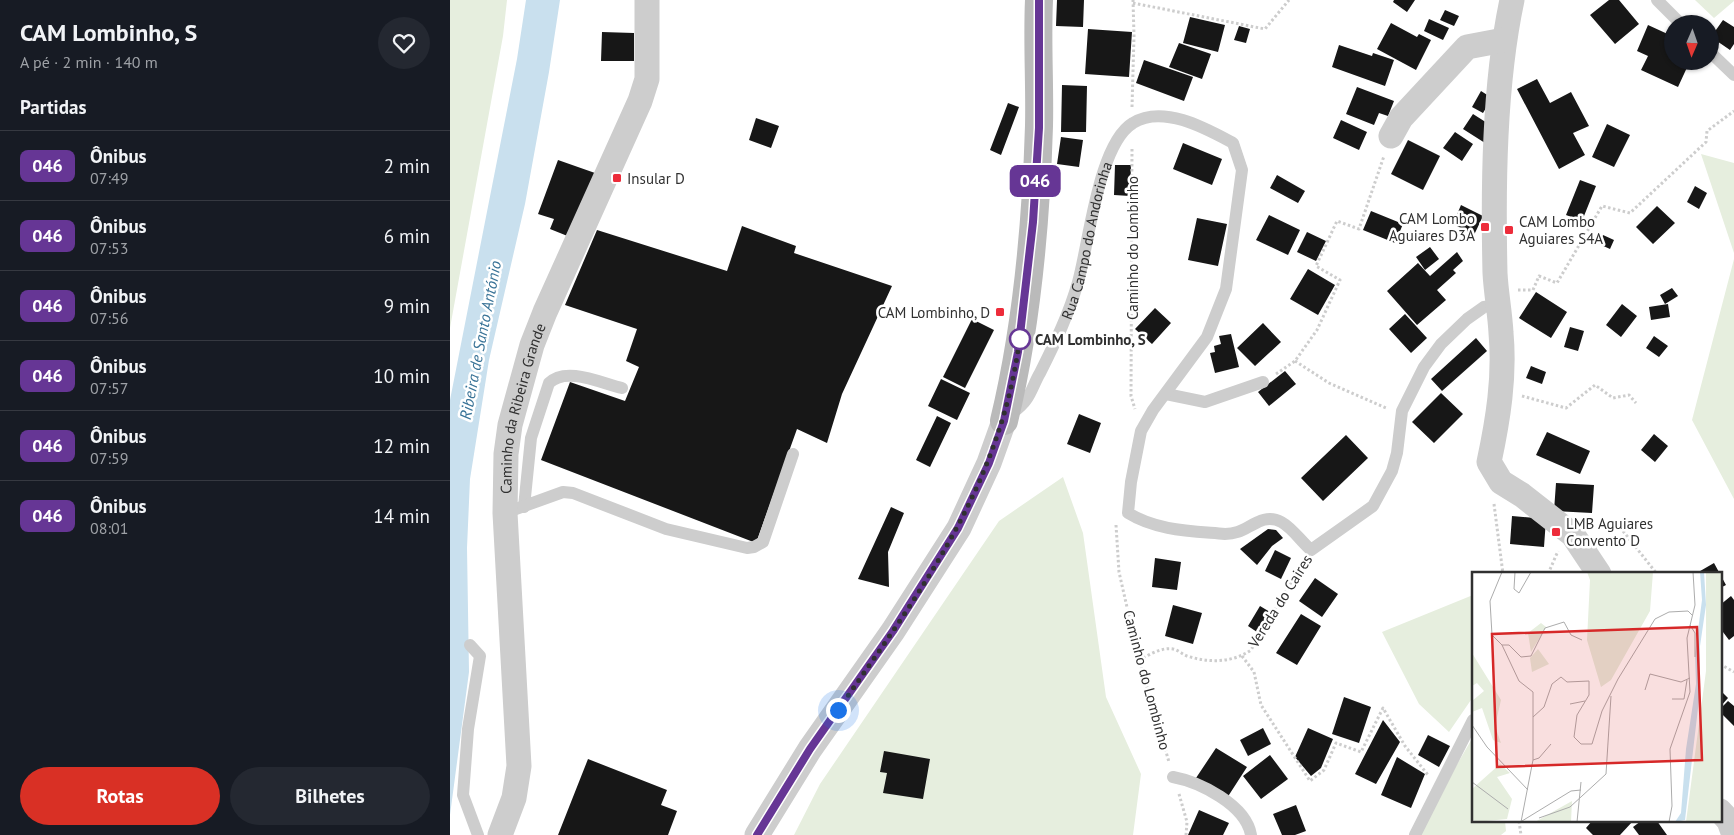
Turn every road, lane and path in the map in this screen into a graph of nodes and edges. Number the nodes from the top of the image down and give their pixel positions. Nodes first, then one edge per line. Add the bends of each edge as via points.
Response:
1 (647, 0) edge
2 (1039, 0) edge
3 (1289, 0) edge
4 (1512, 0) edge
5 (1657, 0) edge
6 (1133, 1) edge
7 (1672, 15) edge
8 (1504, 40) junction
9 (1719, 61) edge
10 (1734, 75) edge
11 (1734, 111) edge
12 (1132, 123) junction
13 (1390, 136) joint
14 (1497, 298) junction
15 (1295, 361) junction
16 (1262, 382) joint
17 (622, 388) dead end
18 (1500, 390) junction
19 (1166, 394) junction
20 (1636, 403) dead end
21 (1137, 415) dead end
22 (1004, 421) junction
23 (1399, 437) junction
24 (793, 454) dead end
25 (1494, 499) dead end
26 (515, 510) junction
27 (1128, 513) junction
28 (1623, 531) dead end
29 (1311, 550) junction
30 (1503, 572) edge
31 (1598, 572) edge
32 (1655, 572) edge
33 (470, 645) dead end
34 (1242, 656) junction
35 (1139, 660) junction
36 (1722, 665) edge
37 (1734, 672) edge
38 (1472, 722) edge
39 (1173, 777) junction
40 (1438, 788) junction
41 (1722, 813) edge
42 (1519, 822) edge
43 (478, 835) edge
44 (500, 835) edge
45 (757, 835) edge
46 (1186, 835) edge
47 (1251, 835) edge
48 (1415, 835) edge
49 (1521, 835) edge
50 (1734, 835) edge

1 - 26 street, Caminho da Ribeira Grande via 646,80 630,127 597,193 532,345 510,425 506,454
2 - 22 main road via 1039,120 1033,222 1018,352
3 - 6 path via 1265,29
4 - 8 street
5 - 7 lane
6 - 12 path, Caminho do Lombinho
8 - 13 street via 1467,47 1401,118
8 - 14 street via 1494,197
9 - 10 lane
11 - 14 path via 1707,131 1706,142 1630,213 1602,206 1557,283 1539,276 1533,290
12 - 19 lane via 1159,117 1182,119 1205,128 1233,143 1242,170 1226,289 1207,337
12 - 21 path, Caminho do Lombinho via 1131,396
12 - 22 lane, Rua Campo do Andorinha via 1116,141 1098,191 1079,281 1062,331 1026,400
13 - 15 path via 1359,229 1337,221 1316,266 1340,280 1317,330
14 - 18 street via 1502,334
14 - 23 lane, Vereda do Caires via 1467,319 1441,344 1409,394 1402,411
15 - 16 path
15 - 23 path via 1328,383 1394,411 1393,437
16 - 19 lane via 1205,402
17 - 26 lane via 566,374 549,383 531,438
18 - 20 path via 1566,408 1595,385 1613,398 1629,395
18 - 31 street via 1500,409 1489,462 1501,482 1573,535
19 - 27 lane via 1141,431
22 - 45 street, Rua Campo do Andorinha via 989,463 958,528 893,631 810,749
23 - 29 lane, Vereda do Caires via 1392,471 1373,506
24 - 26 lane via 763,542 754,547 666,529 573,493 556,493
25 - 30 path
26 - 44 street, Caminho da Ribeira Grande via 519,766 514,798
27 - 29 lane via 1152,526 1225,534 1237,534 1262,520 1277,519
27 - 35 path, Caminho do Lombinho via 1116,522 1119,572
28 - 32 path
29 - 34 path, Vereda do Caires via 1251,650
33 - 43 lane via 480,656 468,729 463,795
34 - 35 path, Vereda do Caires via 1225,661 1161,649
34 - 40 path via 1254,672 1261,706 1310,781 1324,770 1336,743 1361,752 1383,708 1405,746
35 - 39 path, Caminho do Lombinho
36 - 37 path
38 - 40 lane
39 - 46 path, Caminho do Lombinho via 1187,822
39 - 47 lane via 1190,780 1234,806 1247,821
40 - 48 lane
41 - 50 street
42 - 49 path

